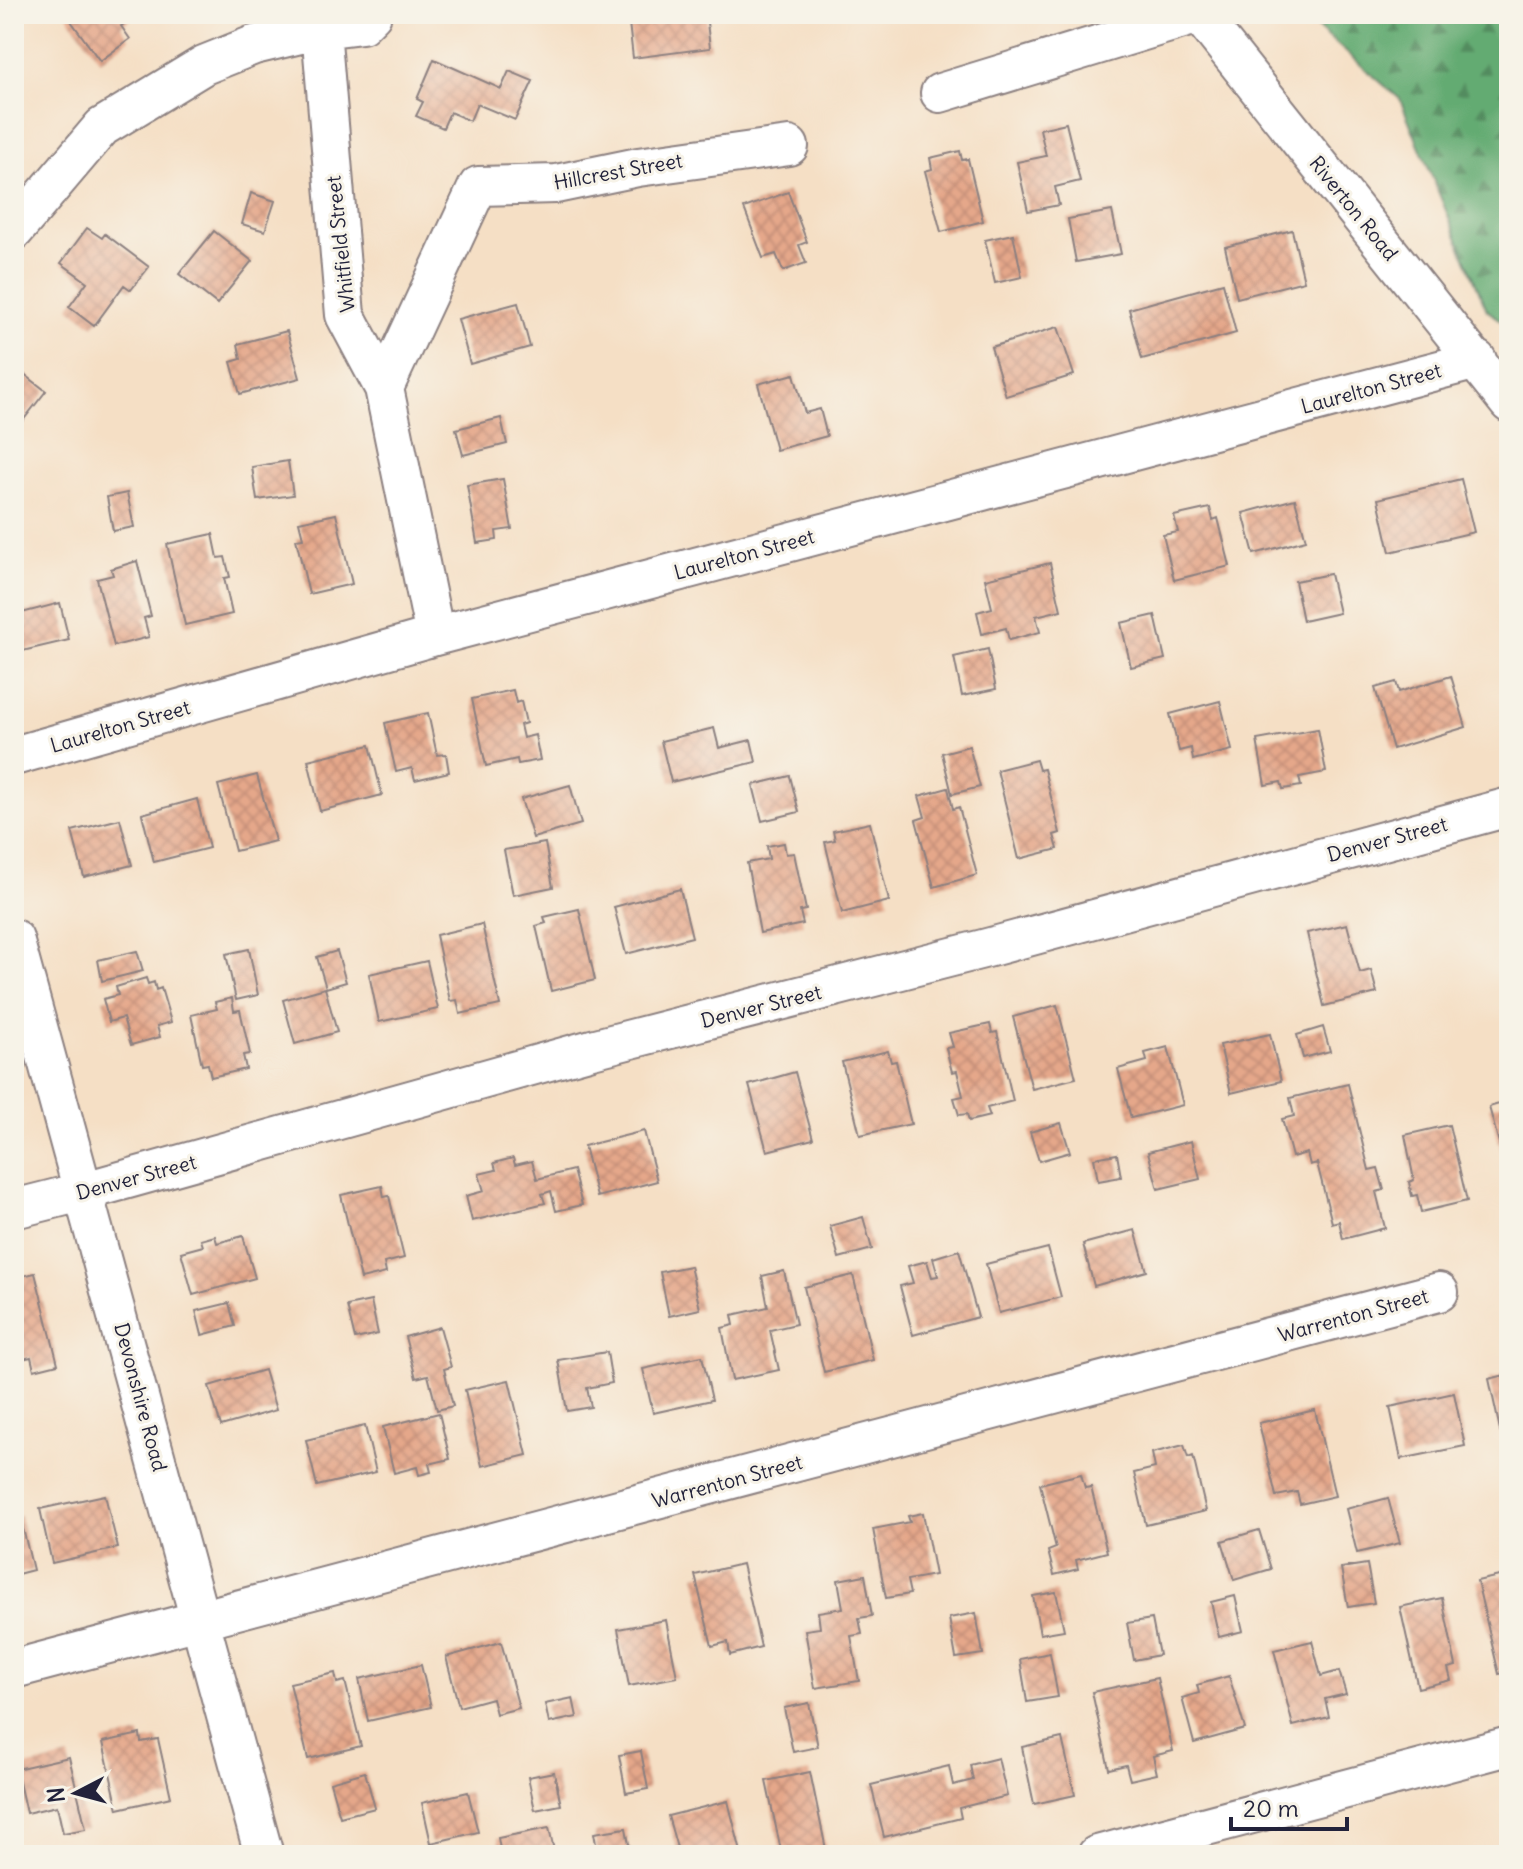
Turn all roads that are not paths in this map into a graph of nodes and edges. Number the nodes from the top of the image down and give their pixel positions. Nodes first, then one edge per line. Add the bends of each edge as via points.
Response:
1 (372, 14) edge
2 (1199, 14) edge
3 (321, 29) junction
4 (940, 93) dead end
5 (789, 146) dead end
6 (14, 231) edge
7 (1477, 360) junction
8 (384, 388) junction
9 (1509, 403) edge
10 (435, 636) junction
11 (14, 756) edge
12 (1509, 807) edge
13 (14, 939) edge
14 (85, 1191) junction
15 (14, 1209) edge
16 (1439, 1292) dead end
17 (202, 1620) junction
18 (14, 1669) edge
19 (1509, 1746) edge
20 (264, 1855) edge
21 (1097, 1855) edge

1 - 3 street via 362,24
2 - 4 street
2 - 7 street, Riverton Road
3 - 6 street via 254,45 204,65 102,127
3 - 8 street, Whitfield Street via 345,315
5 - 8 street, Hillcrest Street via 556,184 478,186
7 - 9 street, Riverton Road
7 - 10 street, Laurelton Street
8 - 10 street, Whitfield Street
10 - 11 street, Laurelton Street
12 - 14 street, Denver Street via 592,1049
13 - 14 street, Devonshire Road
14 - 15 street, Denver Street
14 - 17 street, Devonshire Road
16 - 17 street, Warrenton Street
17 - 18 street, Warrenton Street
17 - 20 street, Devonshire Road
19 - 21 street

